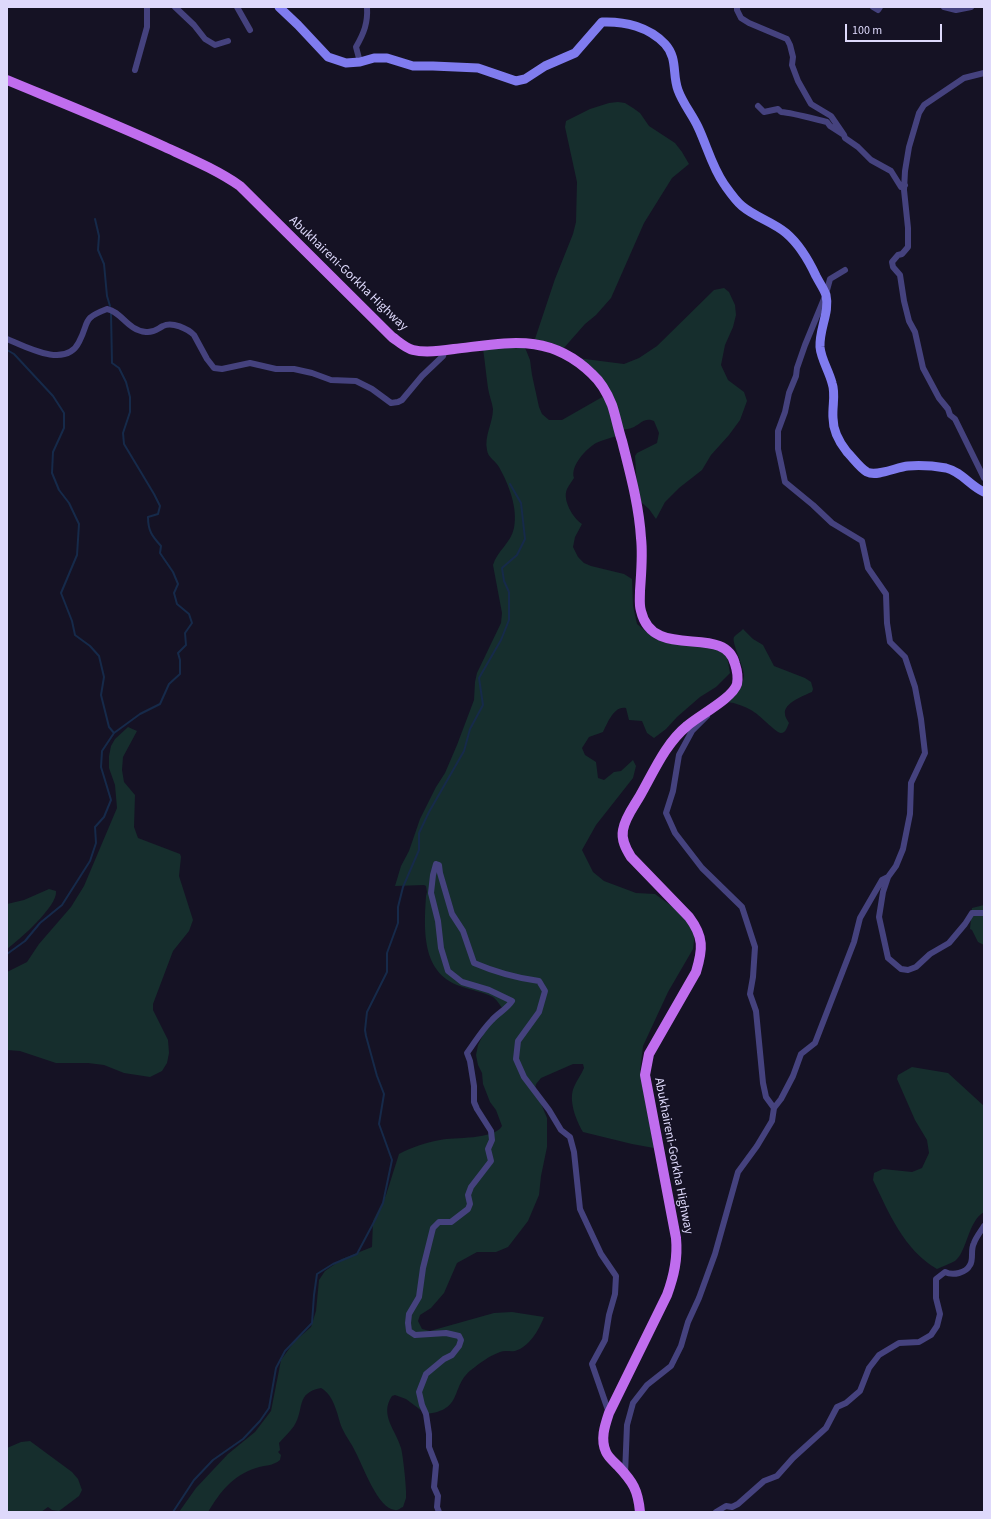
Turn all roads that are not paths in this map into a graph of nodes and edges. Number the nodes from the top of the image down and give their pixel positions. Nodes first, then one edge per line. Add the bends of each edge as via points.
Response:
1 (147, 7) edge
2 (175, 7) edge
3 (237, 7) edge
4 (278, 7) edge
5 (367, 7) edge
6 (737, 7) edge
7 (873, 7) edge
8 (880, 7) edge
9 (944, 7) edge
10 (971, 7) edge
11 (250, 30) dead end
12 (228, 41) dead end
13 (360, 62) junction
14 (135, 70) dead end
15 (984, 73) edge
16 (7, 80) edge
17 (758, 106) dead end
18 (844, 135) junction
19 (905, 185) junction
20 (845, 270) dead end
21 (826, 294) junction
22 (7, 339) edge
23 (445, 350) junction
24 (984, 478) edge
25 (984, 492) edge
26 (716, 706) junction
27 (888, 877) junction
28 (984, 913) edge
29 (774, 1108) junction
30 (984, 1226) edge
31 (609, 1412) junction
32 (625, 1474) junction
33 (439, 1512) edge
34 (640, 1512) edge
35 (716, 1512) edge

1 - 14 street via 147,27
2 - 12 street via 205,39 215,45
3 - 11 street
4 - 13 main road via 328,57 346,63
5 - 13 street via 365,30 356,47
6 - 18 street via 741,18 786,39 790,45 792,65 798,81 811,104 831,116
7 - 8 street via 878,10
9 - 10 street via 956,10
13 - 21 main road via 387,58 413,66 478,68 509,79 520,80 575,53 602,22 614,21 638,26 665,44 673,56 678,89 724,183 741,205 786,233 799,248
15 - 19 street via 964,78 924,105 919,113 909,147 904,171
16 - 23 main road, Abukhaireni-Gorkha Highway via 146,138 230,179 392,337 413,350
17 - 18 street via 764,112 778,109 796,116 827,122
18 - 19 street via 871,160 891,171 901,187
19 - 24 street via 909,242 908,247 892,262 893,267 900,275 909,321 915,332 923,368 950,416 955,419
20 - 21 street via 830,280
21 - 25 main road via 826,314 820,348 833,385 835,431 846,451 867,472 875,474 906,466 946,468 964,477 972,486
21 - 27 street via 789,393 778,431 778,449 784,482 832,523 862,541 868,568 886,594 890,642 905,657 915,688 925,753 911,783 910,814 903,849
22 - 23 street via 45,354 63,354 79,343 88,319 97,312 107,309 139,331 156,331 166,325 180,326 191,332 214,368 222,369 250,363 276,369 294,369 331,380 356,381 391,402 402,400 443,356
23 - 26 main road, Abukhaireni-Gorkha Highway via 524,343 541,345 566,355 594,376 612,406 629,470 641,539 640,610 648,628 656,635 695,643 719,644 729,651 736,667 737,683 735,689
26 - 29 street via 692,731 679,755 673,791 666,813 675,832 702,868 742,907 755,947 750,994 756,1011 763,1083 766,1096
26 - 31 main road, Abukhaireni-Gorkha Highway via 687,725 677,735 628,815 622,832 631,857 695,926 700,936 701,957 696,972 649,1054 645,1075 676,1238 676,1265 667,1295
27 - 28 street via 879,917 888,958 901,969 916,967 930,954 949,943 972,913
27 - 29 street via 882,880 860,918 854,942 815,1043 801,1054
29 - 32 street via 772,1121 738,1172 715,1254 671,1366 647,1385 633,1403 628,1425
30 - 35 street via 974,1243 971,1264 959,1273 945,1272 936,1279 936,1298 940,1314 931,1335 919,1342 899,1344 878,1355 869,1368 860,1391 837,1407 826,1428 816,1438 776,1476 764,1481 738,1504 726,1506
31 - 32 main road, Abukhaireni-Gorkha Highway via 603,1442 606,1453
31 - 33 street via 592,1364 606,1340 609,1315 616,1294 616,1276 601,1254 580,1209 570,1137 561,1130 524,1077 516,1059 518,1041 539,1012 545,990 539,981 518,978 474,963 463,931 452,914 439,865 436,864 431,893 448,971 462,982 489,990 512,1001 490,1022 467,1053 474,1086 474,1102 491,1131 492,1140 488,1149 491,1161 471,1187 468,1209 451,1222 439,1222 433,1228 419,1297 409,1314 409,1331 415,1335 446,1333 459,1336 461,1340 452,1355 426,1374 419,1392 426,1414 429,1447 436,1464 434,1487 438,1496
32 - 34 main road, Abukhaireni-Gorkha Highway via 638,1496

